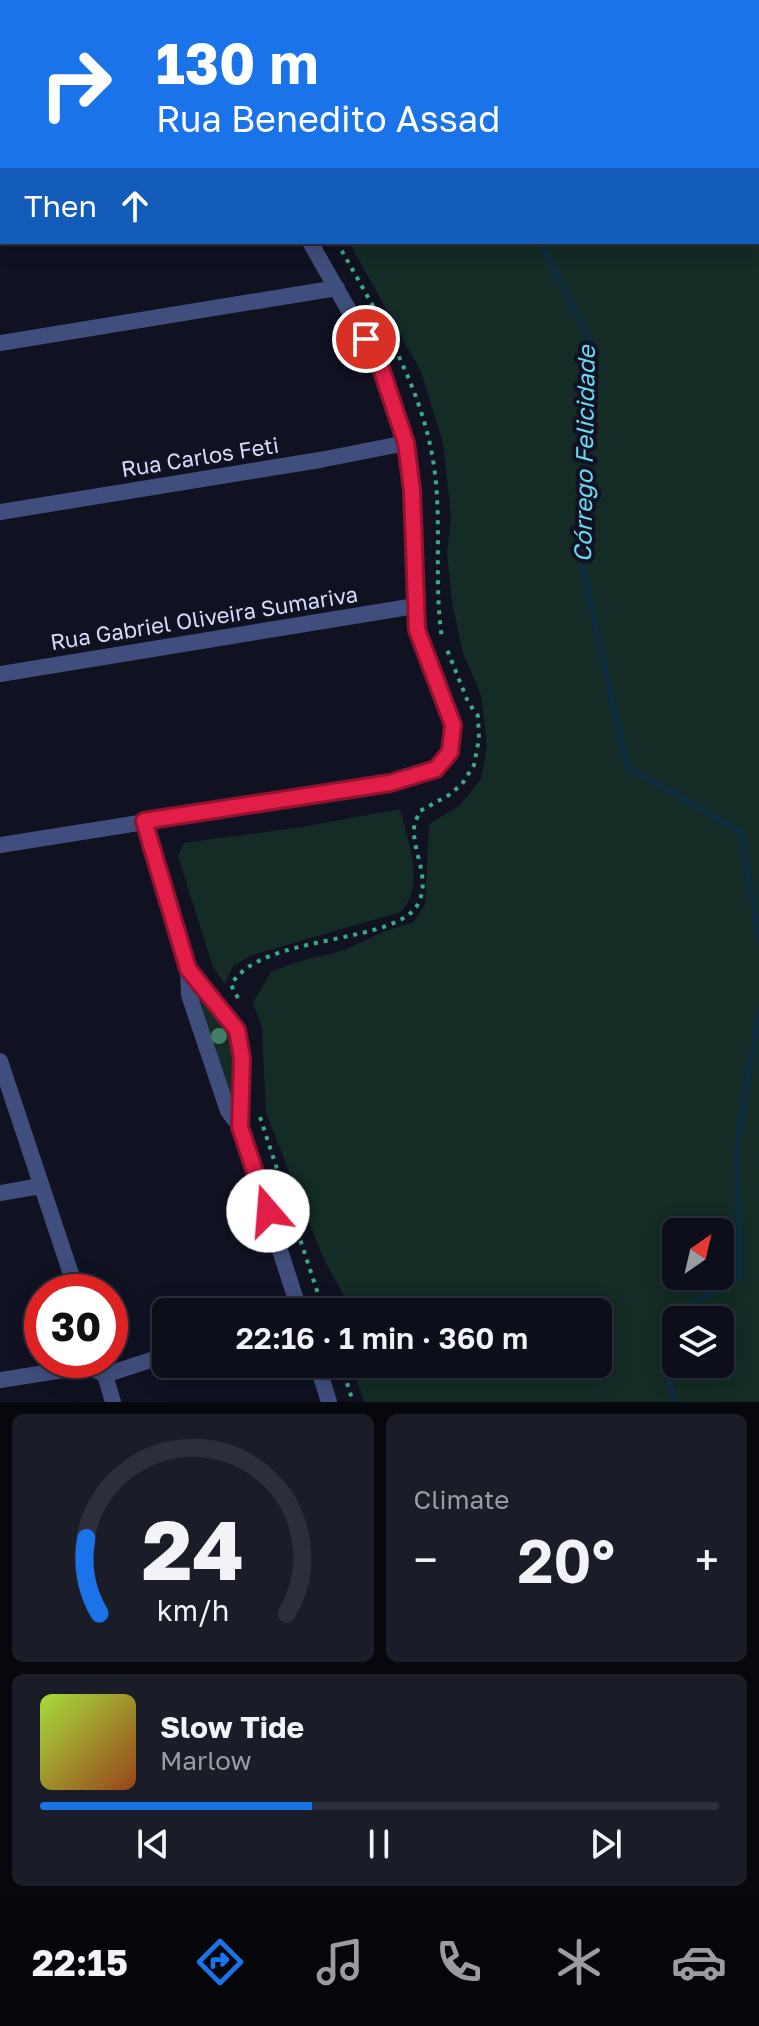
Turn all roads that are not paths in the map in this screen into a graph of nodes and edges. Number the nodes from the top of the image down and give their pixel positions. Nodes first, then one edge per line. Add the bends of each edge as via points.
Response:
1 (311, 244) edge
2 (337, 288) junction
3 (0, 343) edge
4 (406, 443) junction
5 (0, 512) edge
6 (415, 606) junction
7 (0, 674) edge
8 (144, 821) junction
9 (0, 845) edge
10 (188, 969) junction
11 (0, 1061) edge
12 (240, 1127) junction
13 (41, 1186) junction
14 (0, 1193) edge
15 (71, 1274) edge
16 (295, 1298) edge
17 (152, 1358) edge
18 (128, 1362) edge
19 (24, 1376) edge
20 (105, 1378) edge
21 (321, 1378) edge
22 (0, 1380) edge
23 (113, 1402) edge
24 (329, 1402) edge

1 - 2 street
2 - 3 street
2 - 4 street via 380,365
4 - 5 street, Rua Carlos Feti
4 - 6 street
6 - 7 street, Rua Gabriel Oliveira Sumariva
6 - 8 street via 417,630 453,725 450,752 436,769 390,783
8 - 9 street
8 - 10 street
10 - 12 street via 189,995 228,1111
10 - 12 street via 237,1030 242,1058
11 - 13 street
12 - 16 street
13 - 14 street
13 - 15 street
17 - 18 street
19 - 22 street
20 - 23 street
21 - 24 street

